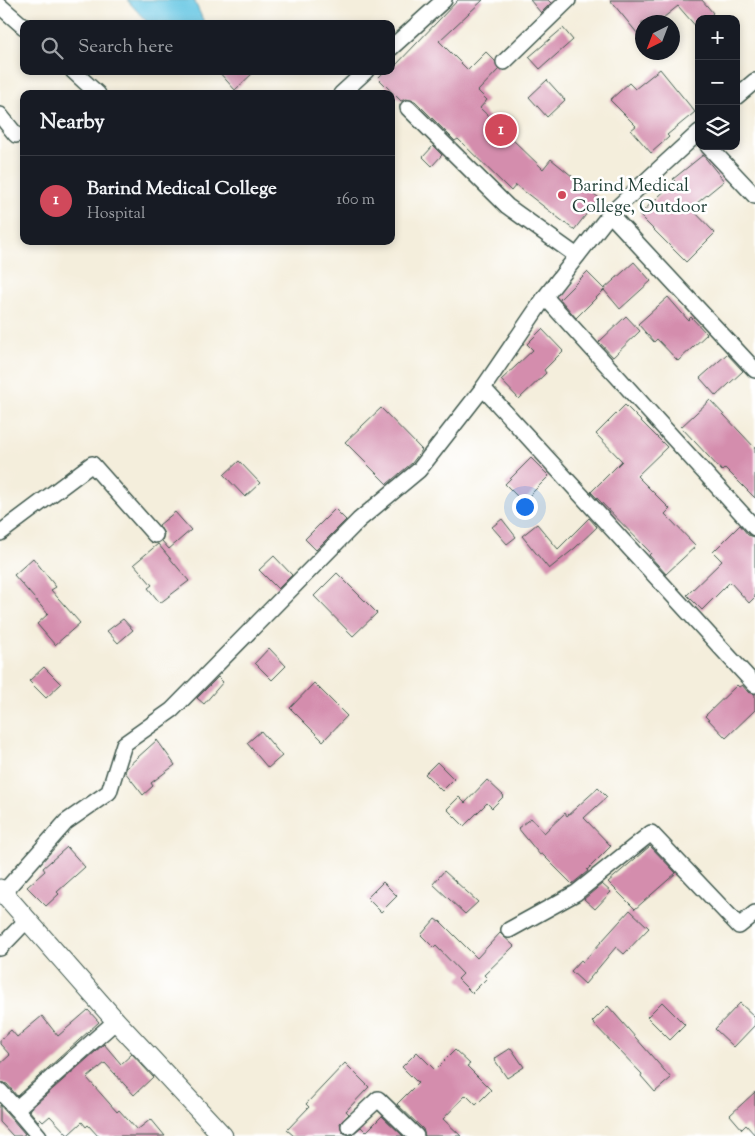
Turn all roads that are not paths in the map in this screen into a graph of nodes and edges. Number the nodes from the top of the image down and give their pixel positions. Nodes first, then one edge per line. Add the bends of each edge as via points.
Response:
1 (444, 0) edge
2 (568, 0) edge
3 (0, 6) edge
4 (20, 24) edge
5 (395, 44) edge
6 (504, 62) dead end
7 (77, 75) edge
8 (362, 75) edge
9 (755, 81) edge
10 (94, 90) edge
11 (345, 90) edge
12 (740, 94) edge
13 (408, 108) dead end
14 (0, 115) edge
15 (16, 135) dead end
16 (695, 136) edge
17 (712, 150) edge
18 (755, 196) edge
19 (610, 214) junction
20 (577, 256) junction
21 (545, 297) junction
22 (755, 370) edge
23 (482, 388) junction
24 (755, 528) edge
25 (0, 534) edge
26 (155, 535) dead end
27 (755, 685) edge
28 (2, 891) edge
29 (755, 913) edge
30 (27, 920) junction
31 (509, 930) dead end
32 (0, 948) edge
33 (116, 1021) junction
34 (0, 1091) edge
35 (16, 1109) junction
36 (350, 1126) dead end
37 (213, 1133) edge
38 (40, 1136) edge
39 (416, 1136) edge

1 - 5 street
2 - 6 street
3 - 4 street
7 - 10 street
8 - 11 street
9 - 12 street
13 - 20 street via 507,206
14 - 15 street
16 - 19 street
17 - 18 street
19 - 20 street
19 - 22 street
20 - 21 street
21 - 23 street
21 - 24 street
23 - 27 street
23 - 28 street via 419,470 359,520 172,710 124,744 109,792 66,822
25 - 26 street via 92,464
28 - 30 street
29 - 31 street via 739,926 651,833 576,893
30 - 32 street
30 - 33 street
33 - 35 street
33 - 37 street
34 - 35 street
35 - 38 street
36 - 39 street via 378,1099

